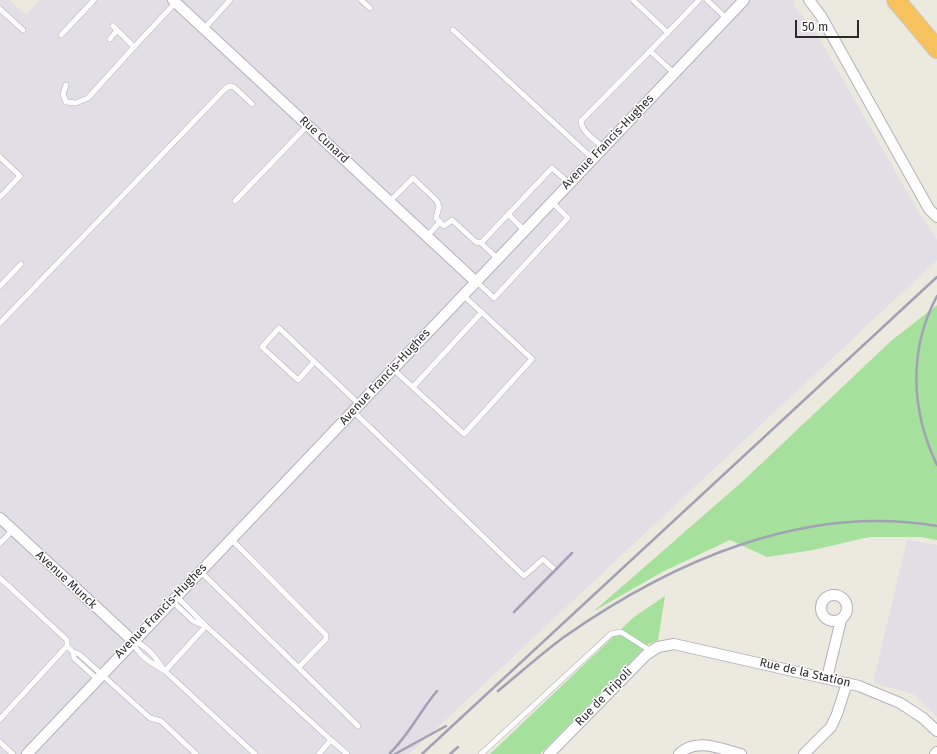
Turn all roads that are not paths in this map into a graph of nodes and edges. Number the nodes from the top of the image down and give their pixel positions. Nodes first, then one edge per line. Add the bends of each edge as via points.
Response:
1 (94, 0) edge
2 (230, 0) edge
3 (361, 0) edge
4 (633, 0) edge
5 (699, 0) edge
6 (708, 0) edge
7 (744, 0) edge
8 (809, 0) edge
9 (896, 0) edge
10 (906, 0) edge
11 (174, 1) edge
12 (370, 8) dead end
13 (0, 9) edge
14 (726, 18) junction
15 (113, 26) dead end
16 (204, 29) junction
17 (23, 30) dead end
18 (117, 30) junction
19 (453, 30) dead end
20 (668, 33) junction
21 (61, 35) dead end
22 (110, 39) dead end
23 (134, 47) junction
24 (937, 48) edge
25 (650, 51) junction
26 (674, 73) junction
27 (66, 85) dead end
28 (252, 104) dead end
29 (308, 125) junction
30 (603, 147) junction
31 (0, 157) edge
32 (592, 158) junction
33 (569, 182) junction
34 (0, 197) edge
35 (235, 201) dead end
36 (390, 201) junction
37 (551, 201) junction
38 (508, 214) junction
39 (937, 218) edge
40 (440, 222) junction
41 (524, 230) junction
42 (427, 236) junction
43 (481, 243) junction
44 (497, 258) junction
45 (21, 264) dead end
46 (475, 281) junction
47 (0, 286) edge
48 (462, 295) junction
49 (482, 312) junction
50 (0, 323) edge
51 (314, 362) junction
52 (393, 369) junction
53 (413, 387) junction
54 (356, 407) junction
55 (0, 518) edge
56 (13, 530) junction
57 (231, 539) junction
58 (0, 543) edge
59 (555, 570) dead end
60 (200, 571) junction
61 (0, 578) edge
62 (174, 598) junction
63 (841, 620) dead end
64 (206, 626) junction
65 (133, 641) junction
66 (662, 645) joint
67 (67, 646) junction
68 (651, 650) junction
69 (299, 667) junction
70 (165, 671) junction
71 (99, 677) junction
72 (827, 678) junction
73 (847, 683) junction
74 (0, 718) edge
75 (358, 726) dead end
76 (937, 731) edge
77 (331, 740) junction
78 (0, 742) edge
79 (13, 754) edge
80 (26, 754) edge
81 (196, 754) edge
82 (255, 754) edge
83 (319, 754) edge
84 (347, 754) edge
85 (481, 754) edge
86 (549, 754) edge
87 (679, 754) edge
88 (741, 754) edge
89 (804, 754) edge

1 - 21 lane
2 - 16 lane
3 - 12 lane
4 - 20 lane
5 - 20 lane
6 - 14 lane
7 - 14 street, Avenue Francis-Hughes
8 - 39 street via 821,16 928,208
9 - 24 highway
10 - 24 highway
11 - 16 street, Rue Cunard
11 - 23 lane
13 - 17 lane
14 - 26 street, Avenue Francis-Hughes
15 - 18 lane
16 - 29 street, Rue Cunard
18 - 22 lane
18 - 23 lane
19 - 32 lane
20 - 25 lane
23 - 27 lane via 85,100 72,104 66,102 63,94
25 - 26 lane
25 - 30 lane via 581,121 586,132
26 - 30 street, Avenue Francis-Hughes
28 - 50 lane via 234,87 225,89
29 - 35 lane
29 - 36 street, Rue Cunard
30 - 32 street, Avenue Francis-Hughes
31 - 34 lane via 20,176
32 - 33 street, Avenue Francis-Hughes
33 - 37 street, Avenue Francis-Hughes
33 - 38 lane via 552,168
36 - 40 lane via 413,178 437,201 439,206 436,218
36 - 42 street, Rue Cunard
37 - 41 street, Avenue Francis-Hughes
37 - 46 lane via 568,218 494,298
38 - 41 lane
38 - 43 lane
40 - 42 lane
40 - 43 lane via 444,226 452,220 476,242
41 - 44 street, Avenue Francis-Hughes
42 - 46 street, Rue Cunard
43 - 44 lane
44 - 46 street, Avenue Francis-Hughes
45 - 47 lane
46 - 48 street, Avenue Francis-Hughes
48 - 49 lane
48 - 52 street, Avenue Francis-Hughes
49 - 53 lane
49 - 53 lane via 532,359 464,434
51 - 51 lane via 279,328 262,346 298,380
51 - 54 lane
52 - 53 lane
52 - 54 street, Avenue Francis-Hughes
54 - 57 street, Avenue Francis-Hughes
54 - 59 lane via 524,576 544,559
55 - 56 street, Avenue Munck
56 - 58 lane
56 - 65 street, Avenue Munck
57 - 60 street, Avenue Francis-Hughes
57 - 69 lane via 326,635 326,639
60 - 62 street, Avenue Francis-Hughes
60 - 69 lane
61 - 67 lane via 67,640
62 - 64 lane via 193,621
62 - 65 street, Avenue Francis-Hughes
63 - 72 street
64 - 70 lane
64 - 77 lane
65 - 70 lane via 136,649 152,664
65 - 71 street, Avenue Francis-Hughes
66 - 68 street, Rue de Tripoli
66 - 72 street, Rue de la Station via 684,645
67 - 71 lane via 73,652 74,658
67 - 74 lane
68 - 85 lane via 621,632 611,634
68 - 86 street, Rue de Tripoli
69 - 75 lane
70 - 82 lane
71 - 80 street, Avenue Francis-Hughes
71 - 81 lane via 150,718 161,721
72 - 73 street, Rue de la Station
73 - 76 street, Rue de la Station via 900,703
73 - 89 street via 831,727
77 - 83 lane
77 - 84 lane
78 - 79 lane
87 - 88 street via 690,746 700,745

